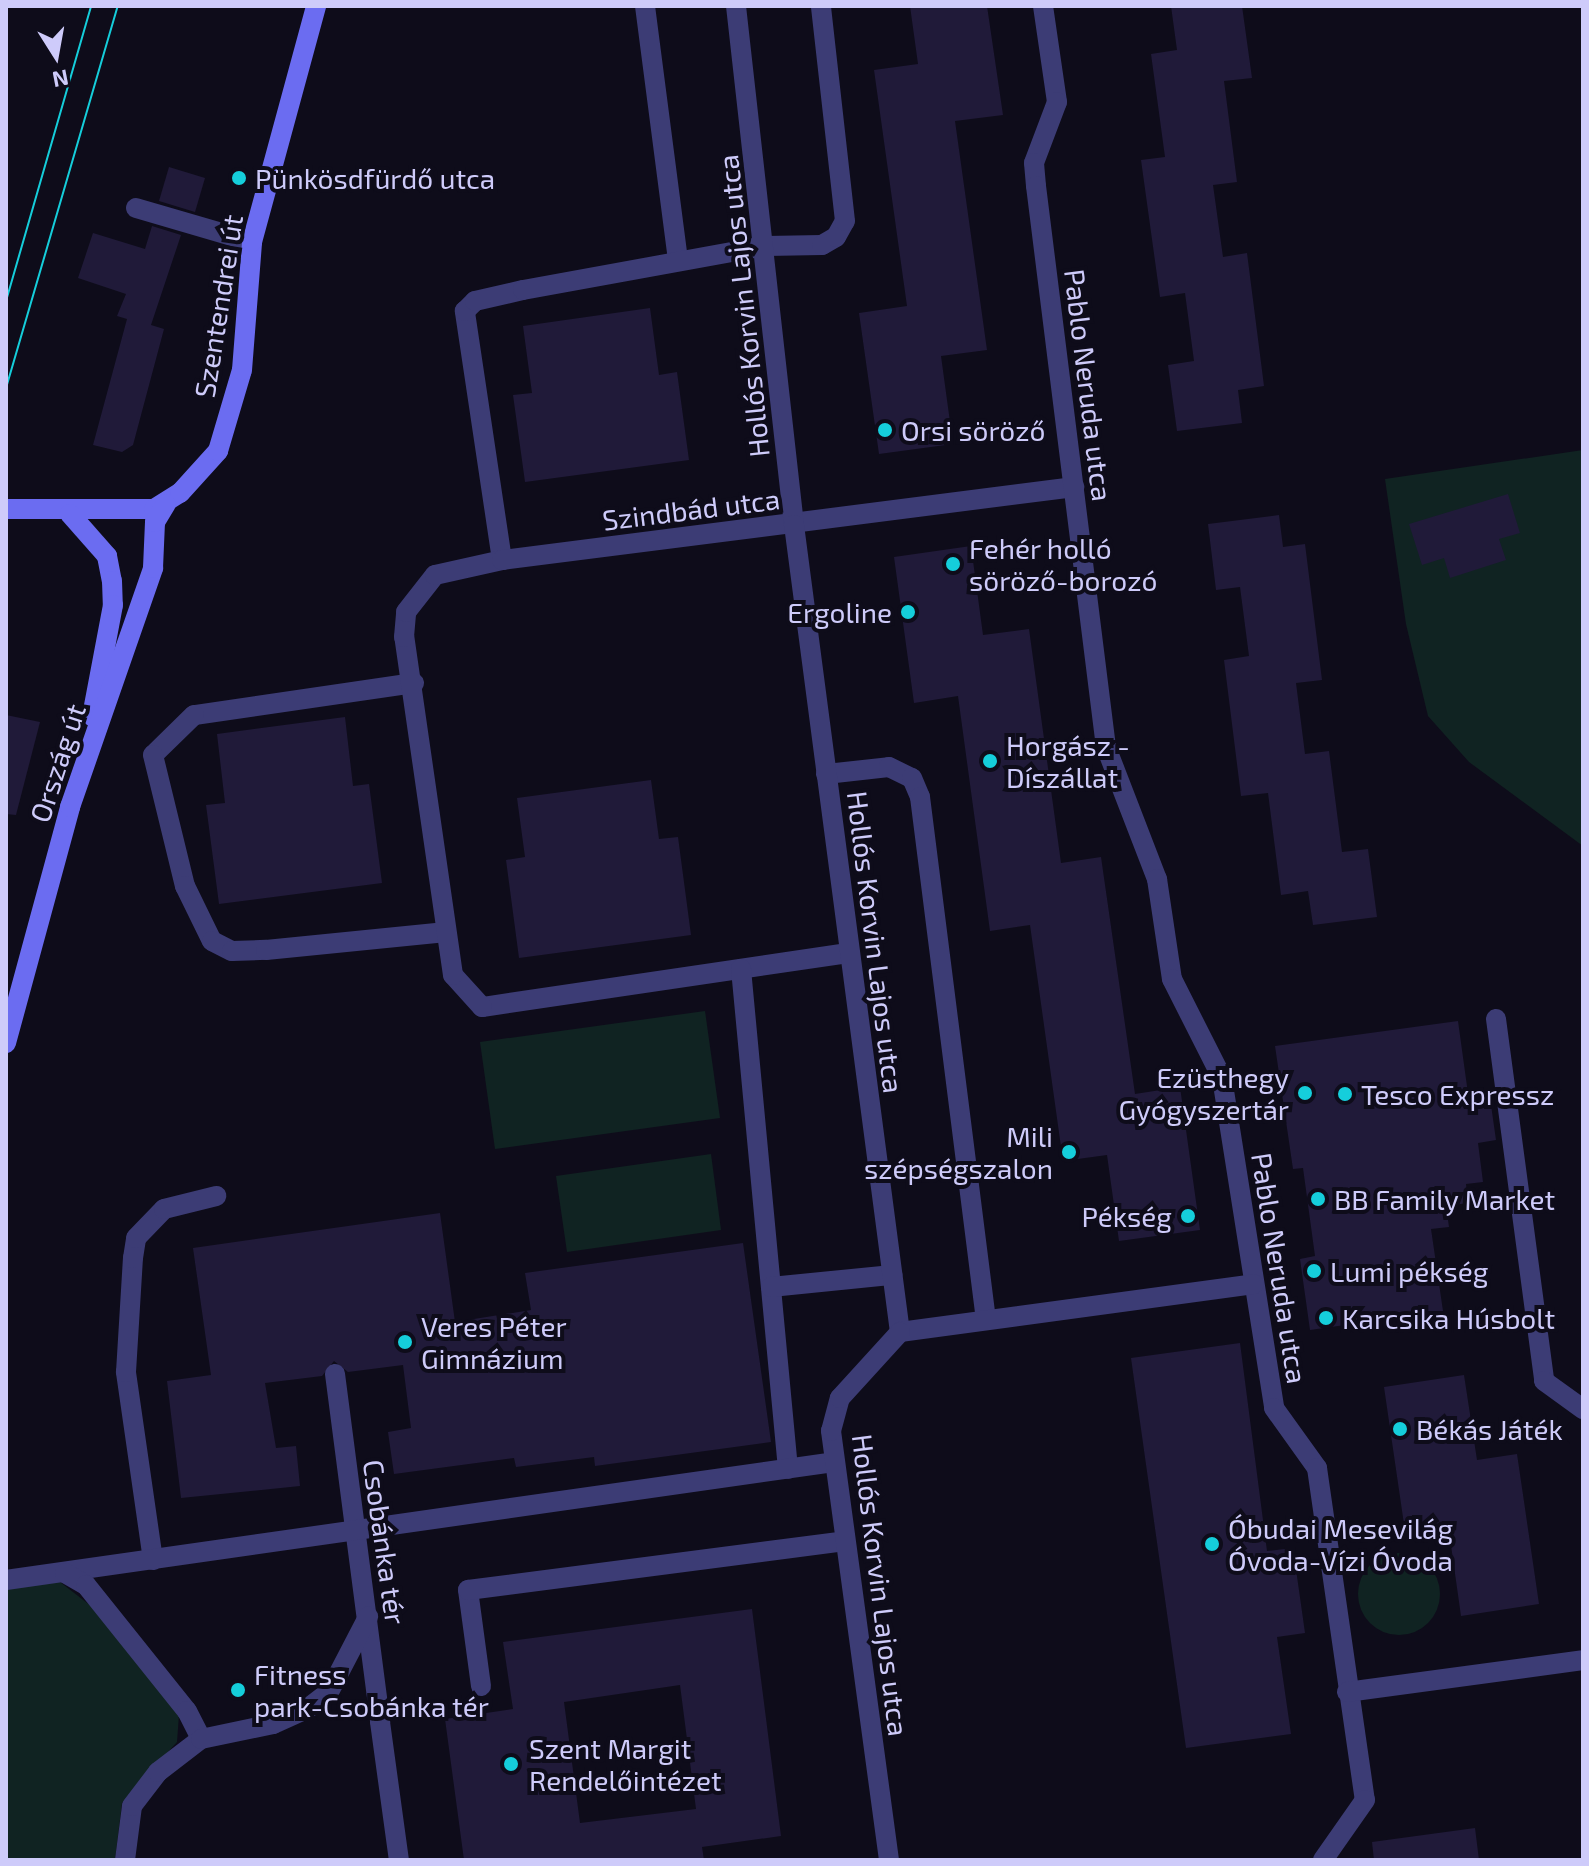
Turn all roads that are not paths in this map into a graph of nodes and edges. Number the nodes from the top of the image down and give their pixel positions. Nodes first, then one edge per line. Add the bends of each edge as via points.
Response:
1 (316, 6) edge
2 (645, 6) edge
3 (736, 6) edge
4 (821, 6) edge
5 (1043, 6) edge
6 (136, 208) dead end
7 (252, 242) junction
8 (766, 246) junction
9 (678, 259) junction
10 (1074, 487) junction
11 (166, 504) junction
12 (6, 509) edge
13 (70, 514) junction
14 (794, 525) junction
15 (502, 560) junction
16 (414, 683) junction
17 (88, 751) junction
18 (826, 774) junction
19 (446, 932) junction
20 (848, 953) junction
21 (741, 969) junction
22 (1496, 1019) dead end
23 (6, 1043) edge
24 (216, 1196) dead end
25 (892, 1275) junction
26 (1254, 1284) junction
27 (771, 1287) junction
28 (986, 1320) junction
29 (900, 1332) junction
30 (335, 1374) dead end
31 (1583, 1409) edge
32 (834, 1462) junction
33 (788, 1469) junction
34 (353, 1531) junction
35 (843, 1541) junction
36 (153, 1560) junction
37 (65, 1573) junction
38 (6, 1580) edge
39 (368, 1617) junction
40 (1583, 1660) edge
41 (481, 1686) dead end
42 (1347, 1692) junction
43 (201, 1739) junction
44 (125, 1860) edge
45 (399, 1860) edge
46 (889, 1860) edge
47 (1323, 1860) edge

1 - 7 main road, Szentendrei út
2 - 9 street
3 - 8 street, Hollós Korvin Lajos utca
4 - 8 street via 845,221 836,237 822,245
5 - 10 street, Pablo Neruda utca via 1057,102 1034,163
6 - 7 street
7 - 11 main road, Szentendrei út via 242,370 218,451
8 - 9 street
8 - 14 street, Hollós Korvin Lajos utca
9 - 15 street via 475,301 465,311
10 - 14 street, Szindbád utca
10 - 26 street, Pablo Neruda utca via 1106,747 1157,879 1172,979 1222,1078
11 - 13 main road via 142,511
11 - 17 main road, Ország út via 155,522 153,568
12 - 13 main road
13 - 17 main road via 107,556 112,581
14 - 15 street, Szindbád utca
14 - 18 street, Hollós Korvin Lajos utca
15 - 16 street, Szindbád utca via 435,575 417,592 404,637
16 - 19 street, Szindbád utca
16 - 19 street via 194,715 153,755 185,886 212,941 232,951 266,950
17 - 23 main road, Ország út
18 - 20 street, Hollós Korvin Lajos utca
18 - 28 street via 889,767 912,778 920,797
19 - 21 street, Szindbád utca via 453,975 482,1007
20 - 21 street, Szindbád utca
20 - 25 street, Hollós Korvin Lajos utca
21 - 27 street
22 - 31 street via 1544,1381
24 - 36 street via 164,1209 136,1238 126,1372
25 - 27 street
25 - 29 street, Hollós Korvin Lajos utca
26 - 28 street
26 - 42 street, Pablo Neruda utca via 1274,1408 1317,1468
27 - 33 street
28 - 29 street
29 - 32 street, Hollós Korvin Lajos utca via 840,1398 831,1431
30 - 34 street, Csobánka tér
32 - 33 street
32 - 35 street, Hollós Korvin Lajos utca
33 - 34 street
34 - 36 street
34 - 39 street, Csobánka tér
35 - 41 street via 468,1590
35 - 46 street, Hollós Korvin Lajos utca
36 - 37 street
37 - 38 street
37 - 43 street via 86,1585 187,1711
39 - 43 street via 329,1692 307,1709 273,1724
39 - 45 street, Csobánka tér
40 - 42 street
42 - 47 street, Pablo Neruda utca via 1365,1800
43 - 44 street via 158,1772 132,1806

